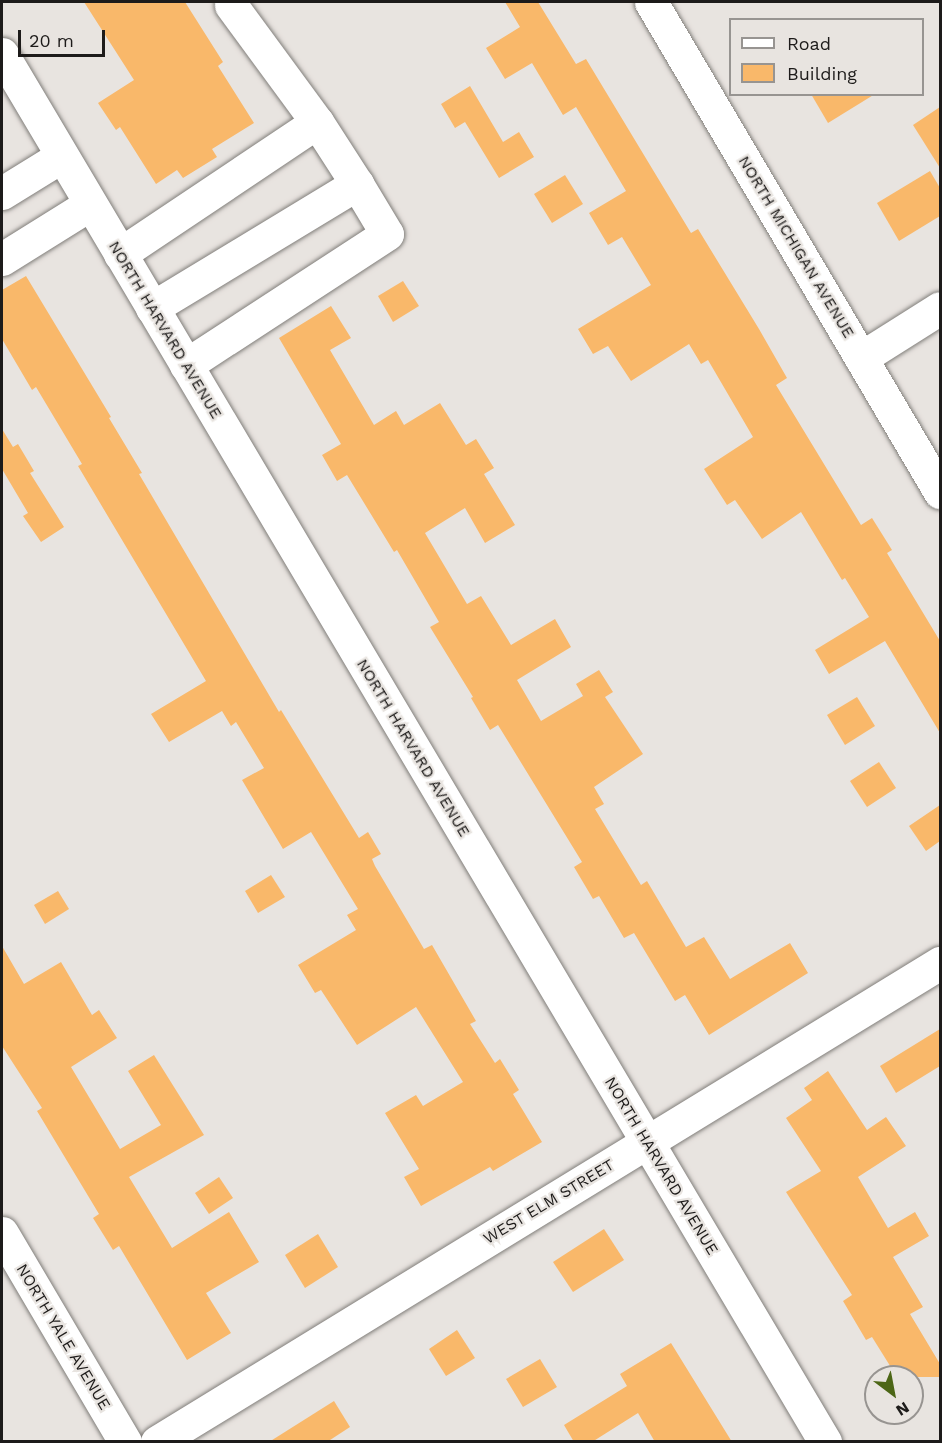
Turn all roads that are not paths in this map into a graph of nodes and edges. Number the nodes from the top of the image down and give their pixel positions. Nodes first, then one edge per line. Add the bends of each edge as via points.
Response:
1 (651, 2) edge
2 (231, 5) dead end
3 (2, 54) edge
4 (317, 122) junction
5 (62, 156) junction
6 (357, 184) junction
7 (2, 193) edge
8 (90, 204) junction
9 (120, 254) junction
10 (2, 259) edge
11 (152, 308) junction
12 (940, 309) edge
13 (861, 358) junction
14 (186, 365) junction
15 (940, 492) edge
16 (940, 963) edge
17 (647, 1142) junction
18 (2, 1233) edge
19 (125, 1442) edge
20 (157, 1442) edge
21 (825, 1442) edge

1 - 13 street, NORTH MICHIGAN AVENUE
2 - 4 street
3 - 5 street, NORTH HARVARD AVENUE
4 - 6 street
4 - 9 street
5 - 7 street
5 - 8 street, NORTH HARVARD AVENUE
6 - 11 street
6 - 14 street via 387,234
8 - 9 street, NORTH HARVARD AVENUE
8 - 10 street
9 - 11 street, NORTH HARVARD AVENUE
11 - 14 street, NORTH HARVARD AVENUE
12 - 13 street
13 - 15 street, NORTH MICHIGAN AVENUE
14 - 17 street, NORTH HARVARD AVENUE
16 - 17 street, WEST ELM STREET
17 - 20 street, WEST ELM STREET
17 - 21 street, NORTH HARVARD AVENUE
18 - 19 street, NORTH YALE AVENUE

